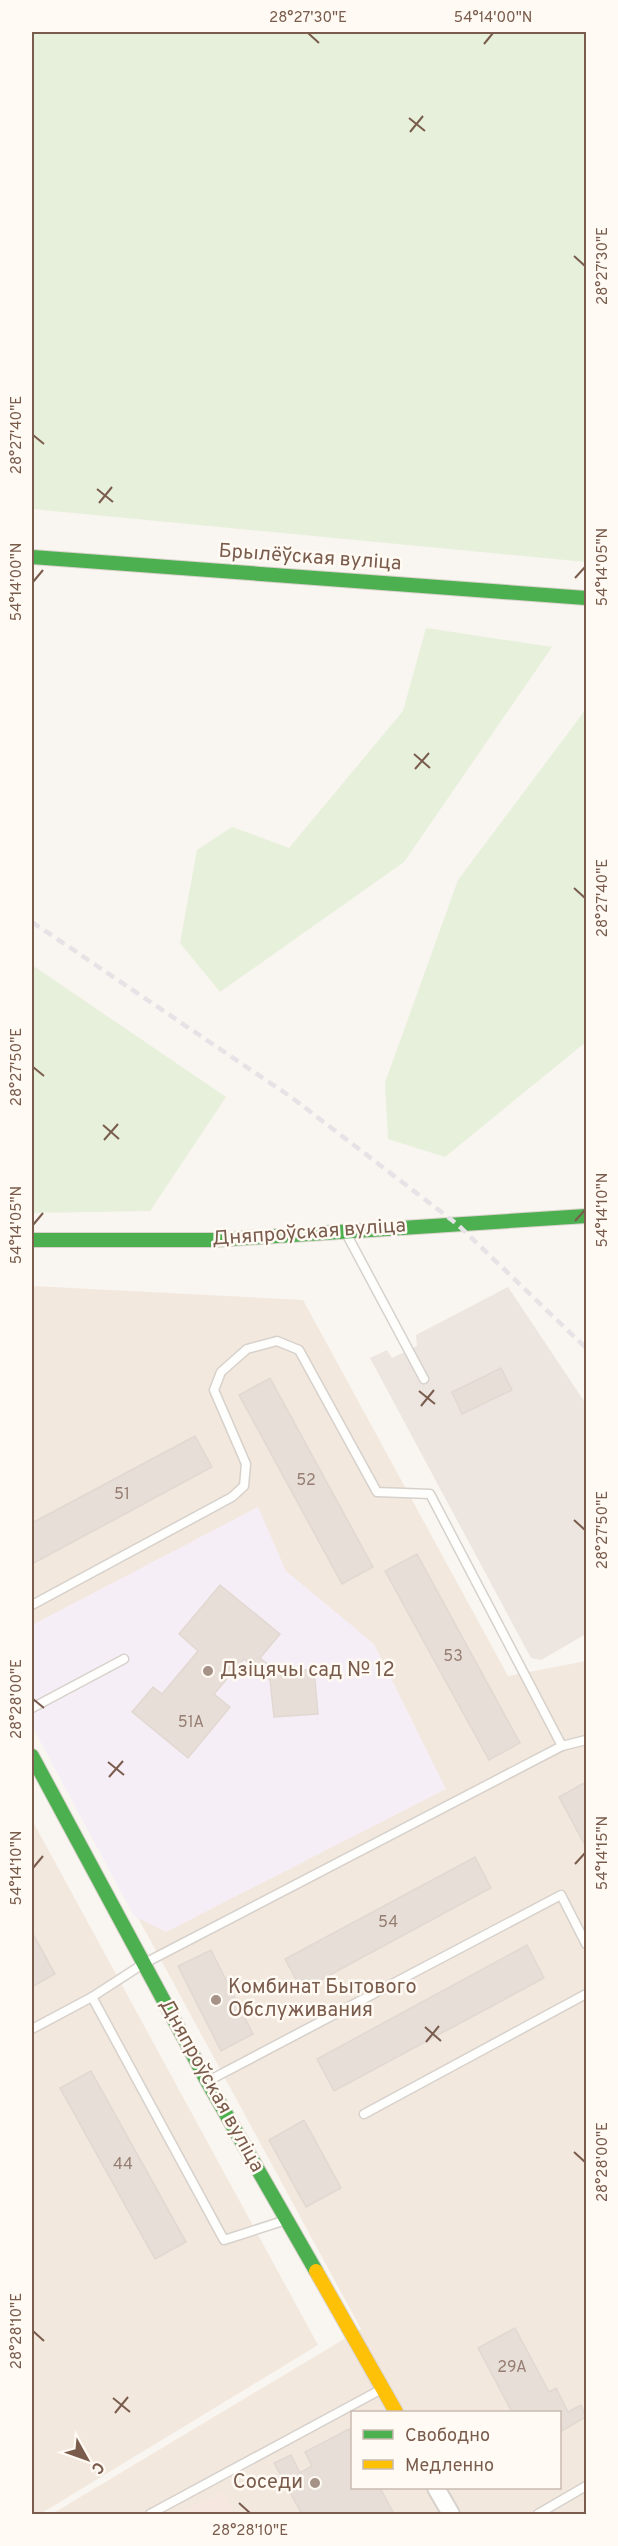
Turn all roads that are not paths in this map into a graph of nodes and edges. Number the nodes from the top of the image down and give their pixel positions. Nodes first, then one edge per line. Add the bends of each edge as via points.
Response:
1 (32, 558) edge
2 (586, 598) edge
3 (586, 1216) edge
4 (346, 1232) junction
5 (32, 1240) edge
6 (424, 1379) dead end
7 (32, 1605) edge
8 (124, 1659) dead end
9 (32, 1708) edge
10 (586, 1740) edge
11 (562, 1746) junction
12 (32, 1756) edge
13 (586, 1944) edge
14 (143, 1964) junction
15 (586, 1994) edge
16 (92, 1997) junction
17 (32, 2029) edge
18 (207, 2081) junction
19 (364, 2114) dead end
20 (287, 2219) junction
21 (383, 2389) junction
22 (395, 2411) edge
23 (586, 2486) edge
24 (437, 2489) edge
25 (150, 2514) edge
26 (451, 2514) edge
27 (538, 2514) edge

1 - 2 street, Брылёўская вуліца
3 - 4 street, Дняпроўская вуліца
4 - 5 street, Дняпроўская вуліца via 215,1240
4 - 6 lane
7 - 11 lane via 232,1497 244,1486 246,1464 214,1390 221,1372 247,1349 277,1341 299,1350 377,1492 430,1494
8 - 9 lane
10 - 11 lane
11 - 14 lane
12 - 14 street, Дняпроўская вуліца
13 - 18 lane via 561,1895
14 - 16 lane
14 - 18 street, Дняпроўская вуліца
15 - 19 lane
16 - 17 lane
16 - 20 lane via 224,2240
18 - 20 street, Дняпроўская вуліца
20 - 21 street, Дняпроўская вуліца
21 - 22 street, Дняпроўская вуліца
21 - 25 lane
23 - 27 lane
24 - 26 street

